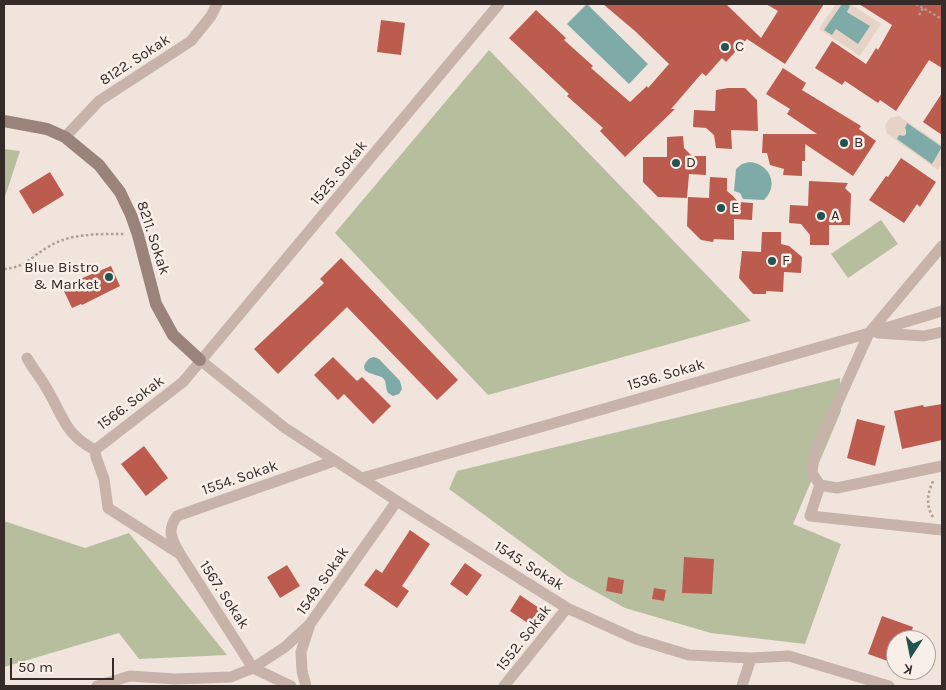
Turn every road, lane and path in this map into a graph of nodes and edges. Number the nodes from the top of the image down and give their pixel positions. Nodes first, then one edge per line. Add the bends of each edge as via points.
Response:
1 (217, 4) edge
2 (499, 4) edge
3 (916, 4) edge
4 (923, 8) junction
5 (919, 14) dead end
6 (942, 19) edge
7 (4, 121) edge
8 (65, 137) junction
9 (138, 235) junction
10 (942, 246) edge
11 (4, 269) edge
12 (942, 311) edge
13 (869, 332) junction
14 (942, 332) edge
15 (28, 358) dead end
16 (200, 360) junction
17 (95, 450) junction
18 (334, 461) junction
19 (940, 470) edge
20 (362, 478) junction
21 (820, 485) junction
22 (397, 502) junction
23 (940, 527) edge
24 (171, 536) joint
25 (180, 554) junction
26 (567, 608) junction
27 (310, 624) junction
28 (751, 658) junction
29 (253, 668) junction
30 (174, 682) edge
31 (97, 686) edge
32 (291, 686) edge
33 (306, 686) edge
34 (504, 686) edge
35 (742, 686) edge
36 (888, 686) edge

1 - 8 street, 8122. Sokak via 191,41 99,101
2 - 16 street, 1525. Sokak
3 - 4 path
4 - 5 path
4 - 6 path
7 - 8 street, 8211. Sokak via 47,129
8 - 9 street, 8211. Sokak via 99,165 120,192
9 - 11 path via 87,235 66,239 49,246 30,261
9 - 16 street, 8211. Sokak via 156,304 173,335
10 - 13 street
12 - 13 street, 1536. Sokak
13 - 14 street via 924,336
13 - 20 street, 1536. Sokak
13 - 21 street via 814,455 812,473
15 - 17 street via 66,426
16 - 17 street, 1566. Sokak via 183,382
16 - 18 street, 1545. Sokak via 284,428
17 - 25 street, 1566. Sokak via 108,508
18 - 20 street, 1545. Sokak
18 - 24 street, 1554. Sokak via 177,516 171,525
19 - 21 street via 836,488
19 - 23 path via 931,485 928,500 930,512
20 - 22 street, 1545. Sokak
21 - 23 street via 810,516
22 - 26 street, 1545. Sokak
22 - 27 street, 1549. Sokak
24 - 25 street, 1567. Sokak
25 - 29 street, 1567. Sokak
26 - 28 street, 1545. Sokak via 636,639 689,655
26 - 34 street, 1552. Sokak
27 - 29 street
27 - 33 street, 1549. Sokak via 301,652
28 - 35 street
28 - 36 street, 1545. Sokak via 789,656
29 - 30 street via 231,677
29 - 32 street
30 - 31 street via 130,676

